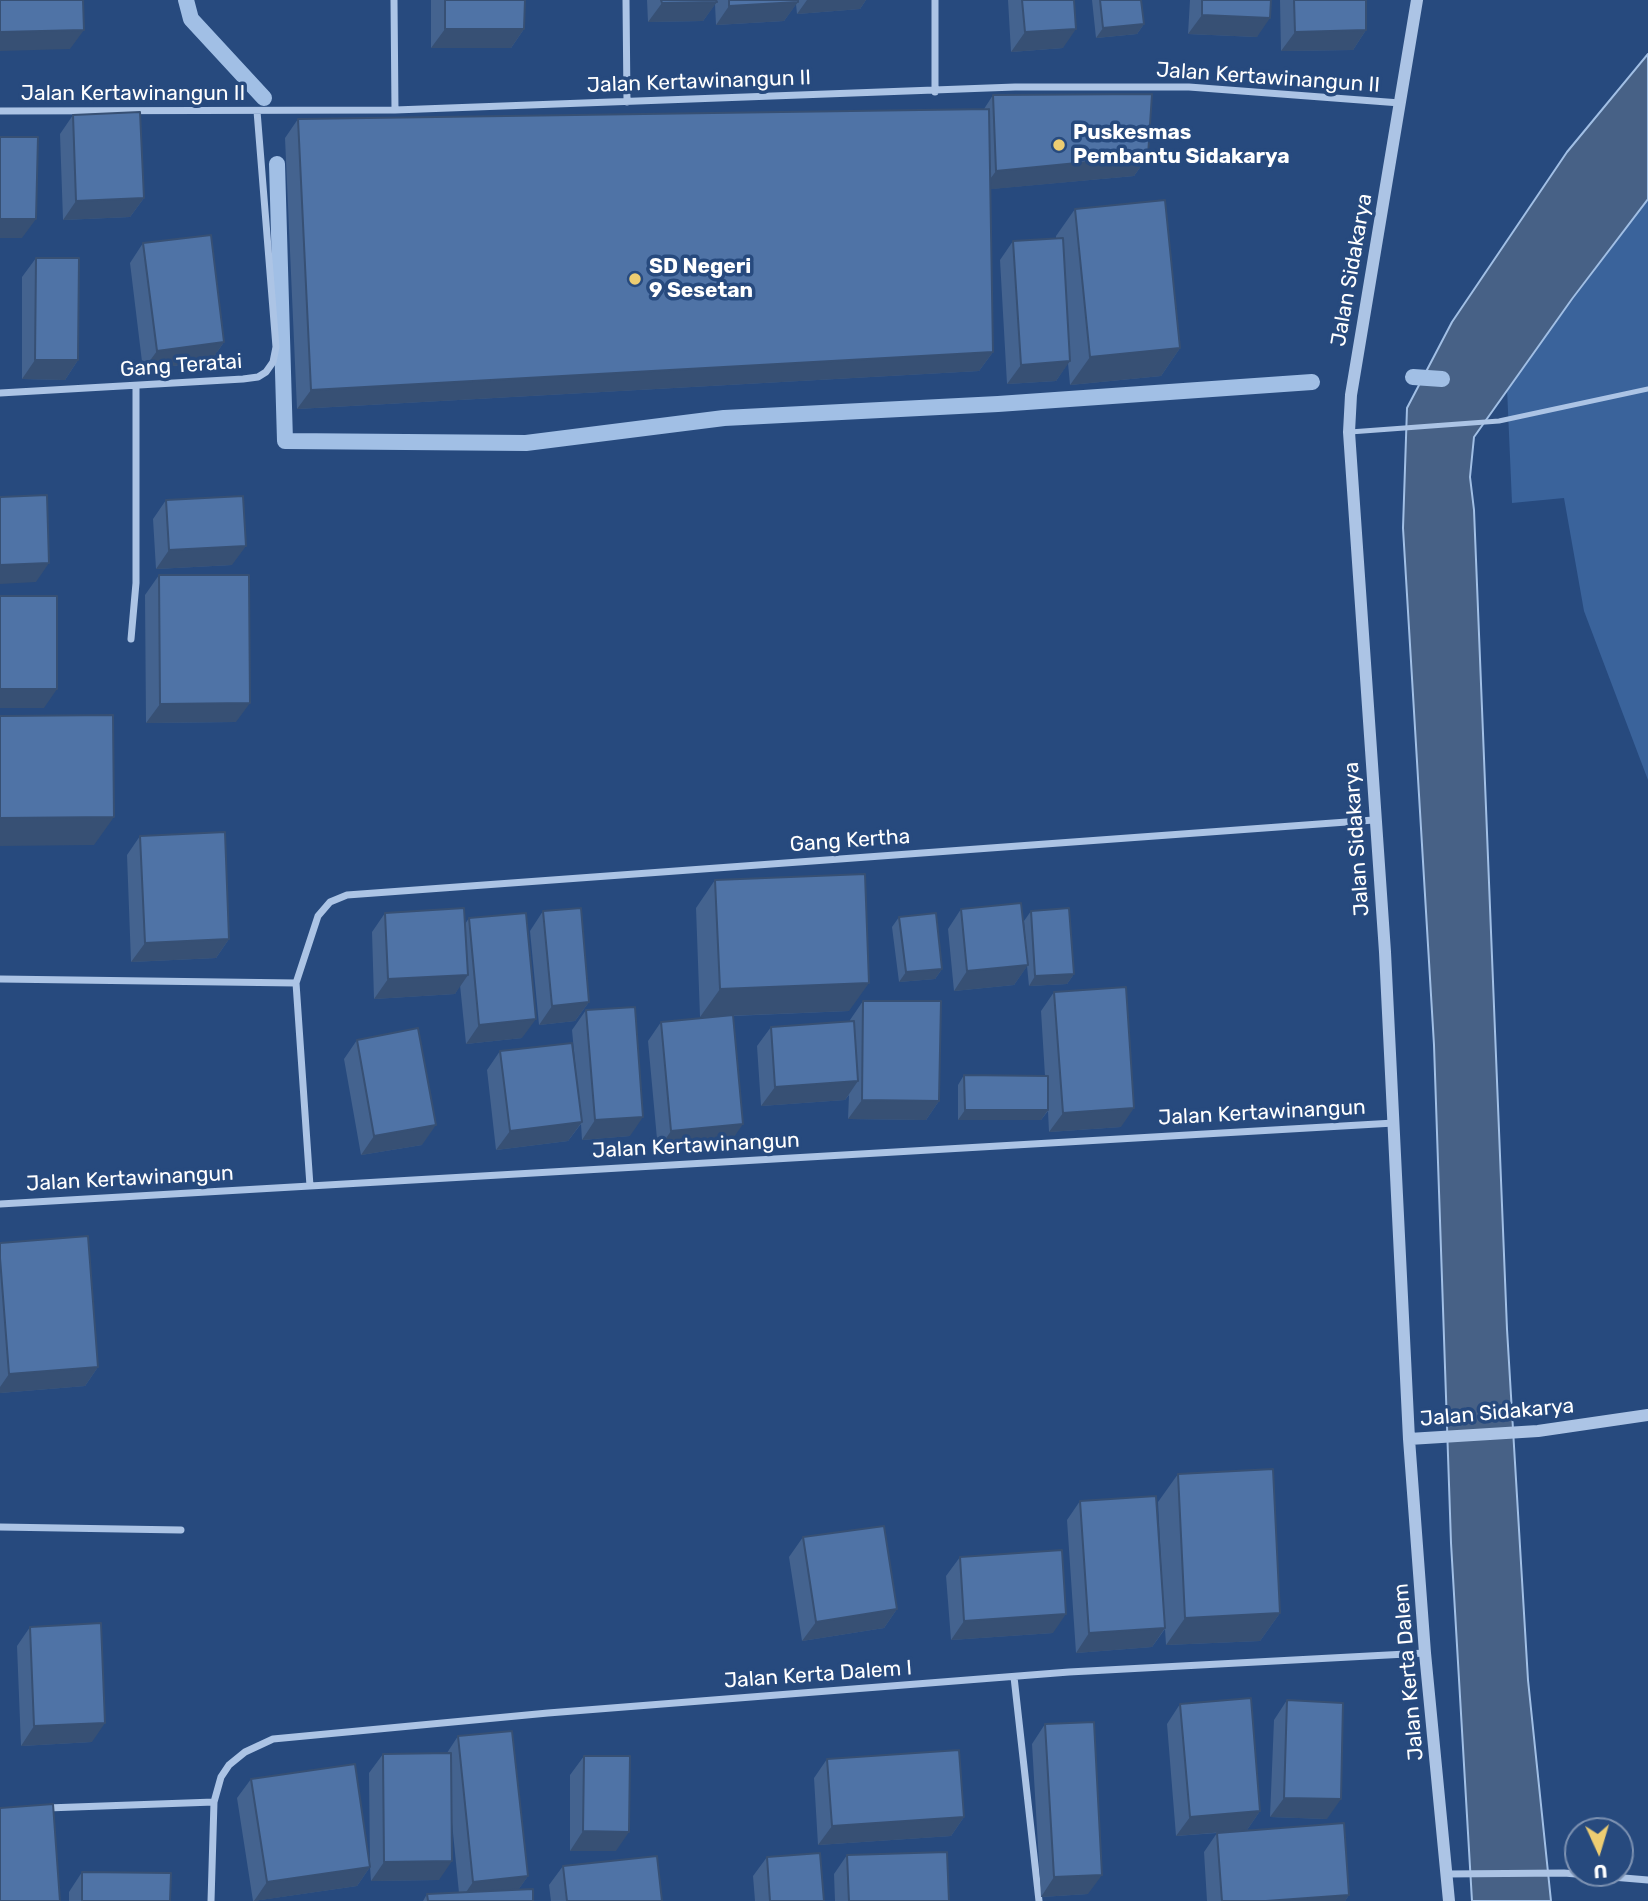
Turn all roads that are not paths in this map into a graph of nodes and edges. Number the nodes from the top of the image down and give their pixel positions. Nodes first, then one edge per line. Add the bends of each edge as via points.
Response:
1 (394, 0) edge
2 (626, 0) edge
3 (935, 0) edge
4 (1417, 0) edge
5 (934, 92) junction
6 (626, 102) junction
7 (1400, 103) junction
8 (395, 110) junction
9 (0, 111) edge
10 (257, 111) junction
11 (136, 387) junction
12 (1648, 389) edge
13 (0, 393) edge
14 (1349, 432) junction
15 (131, 639) dead end
16 (1374, 820) junction
17 (0, 979) edge
18 (296, 983) junction
19 (1394, 1123) junction
20 (310, 1186) junction
21 (0, 1204) edge
22 (1648, 1415) edge
23 (1409, 1439) junction
24 (0, 1527) edge
25 (181, 1530) dead end
26 (1425, 1653) junction
27 (1014, 1677) junction
28 (214, 1802) junction
29 (41, 1808) edge
30 (1447, 1874) junction
31 (1648, 1880) edge
32 (211, 1901) edge
33 (1039, 1901) edge
34 (1449, 1901) edge

1 - 8 street
2 - 6 street
3 - 5 street
4 - 7 street, Jalan Sidakarya
5 - 6 street, Jalan Kertawinangun II
5 - 7 street, Jalan Kertawinangun II via 1016,87 1189,88
6 - 8 street, Jalan Kertawinangun II
7 - 14 street, Jalan Sidakarya via 1351,395
8 - 10 street, Jalan Kertawinangun II
9 - 10 street, Jalan Kertawinangun II
10 - 11 street, Gang Teratai via 276,347 273,362 258,377
11 - 13 street, Gang Teratai
11 - 15 street via 136,583
12 - 14 lane via 1499,421
14 - 16 street, Jalan Sidakarya
16 - 18 street, Gang Kertha via 347,895 330,902 318,916
16 - 19 street, Jalan Sidakarya
17 - 18 street
18 - 20 street
19 - 20 street, Jalan Kertawinangun
19 - 23 street, Jalan Sidakarya
20 - 21 street, Jalan Kertawinangun
22 - 23 street, Jalan Sidakarya via 1538,1431
23 - 26 street, Jalan Kerta Dalem
24 - 25 street
26 - 27 street, Jalan Kerta Dalem I
26 - 30 street, Jalan Kerta Dalem
27 - 28 street, Jalan Kerta Dalem I via 290,1736 256,1746 225,1771
27 - 33 street
28 - 29 street
28 - 32 street
30 - 31 street via 1564,1873
30 - 34 street, Jalan Kerta Dalem

